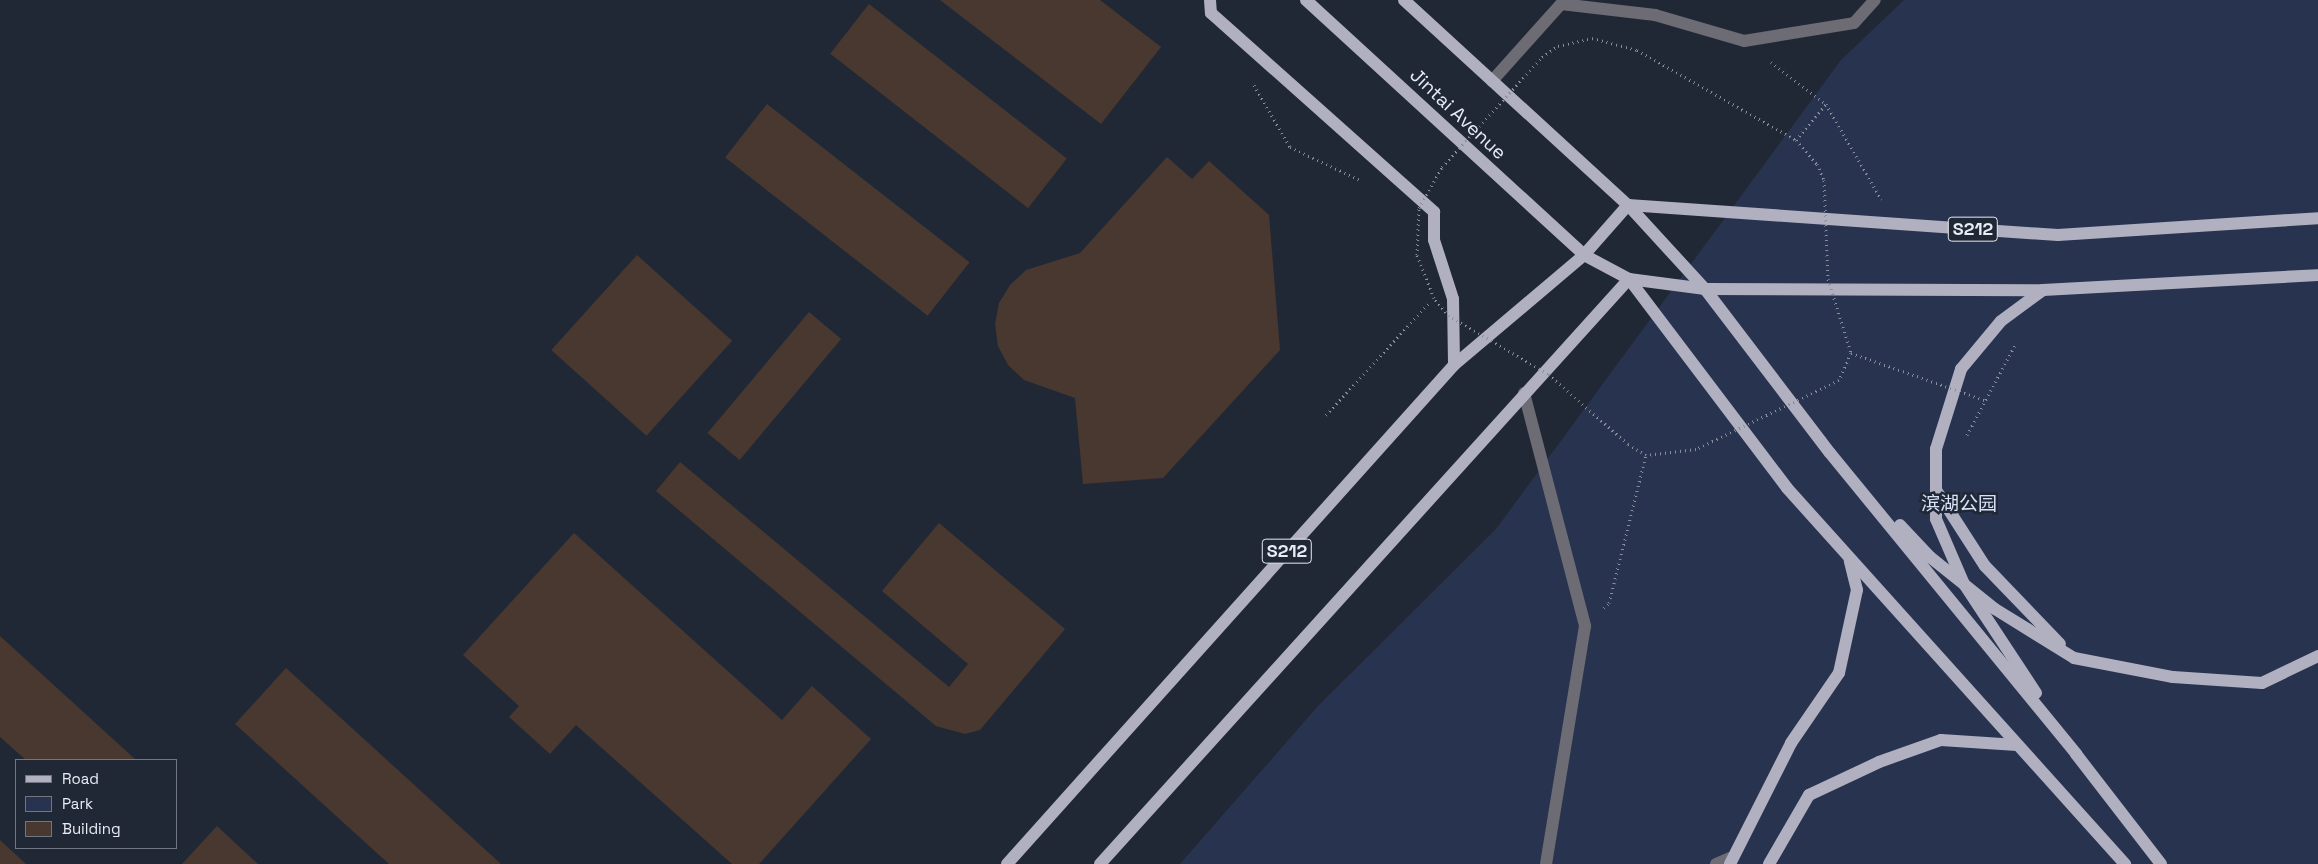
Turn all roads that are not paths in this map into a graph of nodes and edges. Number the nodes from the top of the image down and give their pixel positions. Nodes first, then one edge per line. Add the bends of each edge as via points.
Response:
1 (1210, 0) edge
2 (1306, 0) edge
3 (1404, 0) edge
4 (1875, 0) edge
5 (1492, 81) junction
6 (1628, 205) junction
7 (2318, 218) edge
8 (1584, 255) junction
9 (2318, 275) edge
10 (1629, 279) junction
11 (1705, 289) junction
12 (2043, 290) junction
13 (1454, 365) junction
14 (1524, 393) junction
15 (1830, 452) junction
16 (1936, 490) junction
17 (1850, 558) junction
18 (1964, 584) junction
19 (2318, 656) edge
20 (2074, 658) junction
21 (2017, 746) junction
22 (2076, 754) junction
23 (1730, 861) edge
24 (1007, 864) edge
25 (1100, 864) edge
26 (1546, 864) edge
27 (1716, 864) edge
28 (1769, 864) edge
29 (2125, 864) edge
30 (2161, 864) edge

1 - 13 main road via 1210,13 1434,212 1434,240 1453,299
2 - 8 main road, Jintai Avenue
3 - 5 main road
4 - 5 lane via 1854,23 1744,41 1654,15 1561,4
5 - 6 main road
6 - 7 main road, S212 via 2058,234
6 - 8 main road, S212
6 - 11 main road
8 - 10 main road, Jintai Avenue
8 - 13 main road, S212
9 - 12 main road
10 - 11 main road
10 - 14 main road
10 - 17 main road via 1787,488
11 - 12 main road
11 - 15 main road
12 - 16 main road via 2001,321 1961,369 1936,449
13 - 24 main road, S212
14 - 25 main road
14 - 26 lane via 1585,626
15 - 18 main road via 1930,557
15 - 22 main road
16 - 18 main road via 1936,519
16 - 20 main road via 1985,566
17 - 21 main road
17 - 23 main road via 1857,590 1840,673 1791,743
18 - 20 main road
18 - 22 main road
19 - 20 main road via 2262,683 2173,677
21 - 28 main road via 1941,740 1879,762 1809,795
21 - 29 main road
22 - 30 main road
23 - 27 lane

